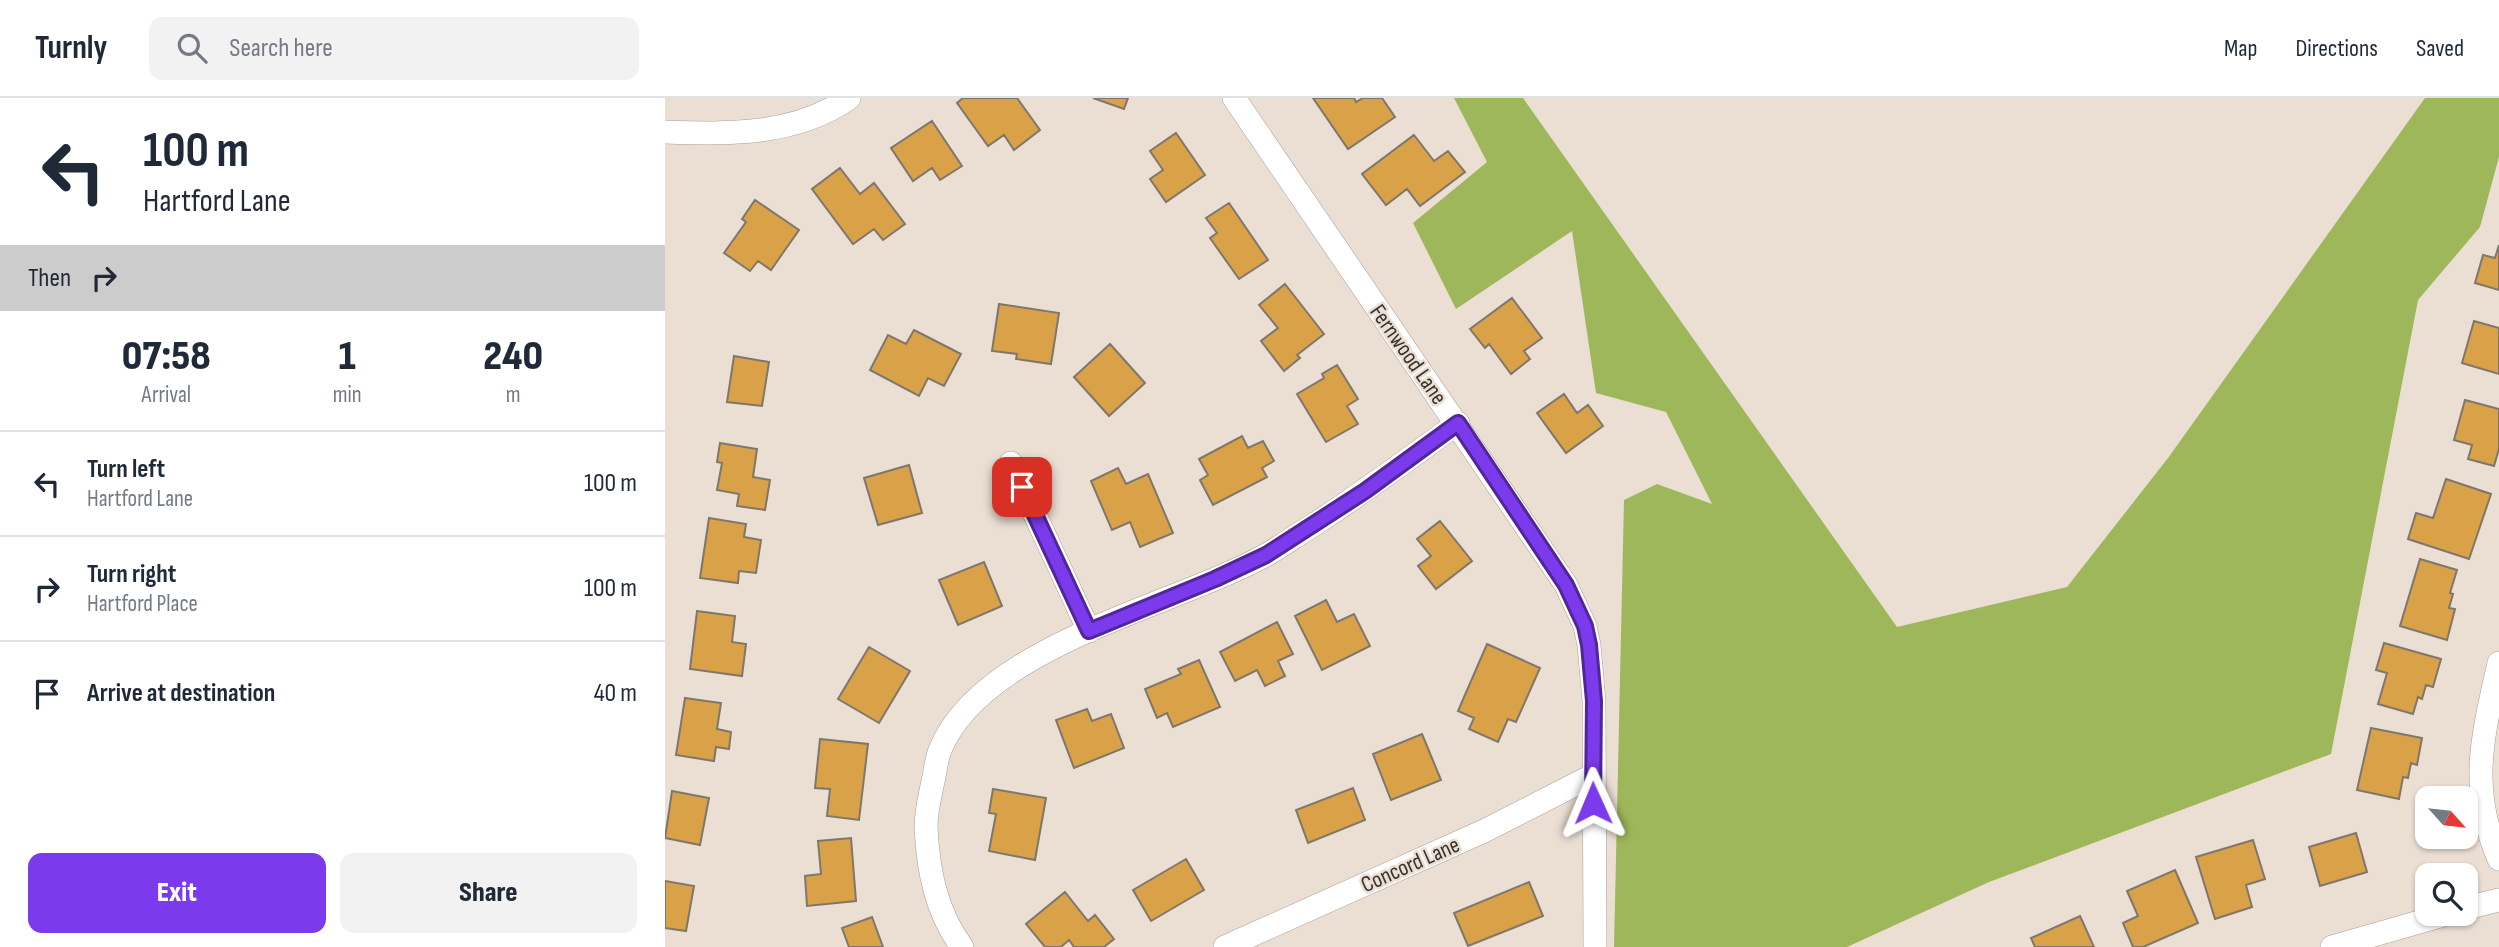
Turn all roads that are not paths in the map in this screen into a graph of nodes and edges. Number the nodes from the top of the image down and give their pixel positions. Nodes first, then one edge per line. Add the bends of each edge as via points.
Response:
1 (849, 98) edge
2 (1234, 98) edge
3 (665, 132) edge
4 (1458, 423) junction
5 (1011, 463) dead end
6 (1089, 631) junction
7 (2499, 663) edge
8 (1592, 776) junction
9 (2499, 859) edge
10 (2499, 900) edge
11 (2478, 905) edge
12 (2415, 923) edge
13 (962, 947) edge
14 (1225, 947) edge
15 (1595, 947) edge
16 (2332, 947) edge

1 - 3 street via 812,118 775,128 726,134
2 - 4 street, Fernwood Lane
4 - 6 street via 1266,555
4 - 8 street, Fernwood Lane via 1566,585 1585,626 1594,701
5 - 6 street
6 - 13 street via 1021,665 988,688 955,723 940,750 926,814 927,848 940,909
7 - 9 street via 2483,735 2480,782 2483,811
8 - 14 street, Concord Lane via 1484,831
8 - 15 street, Fernwood Lane
10 - 11 street
12 - 16 street

